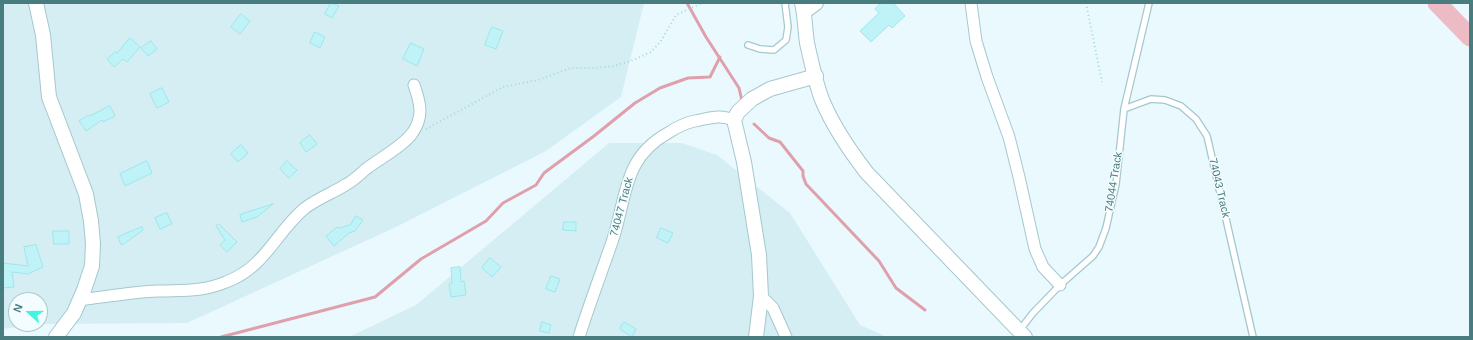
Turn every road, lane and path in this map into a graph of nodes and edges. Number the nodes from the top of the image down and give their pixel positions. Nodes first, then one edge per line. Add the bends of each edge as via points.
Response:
1 (36, 3) edge
2 (702, 3) edge
3 (785, 3) edge
4 (816, 3) edge
5 (971, 3) edge
6 (1086, 3) edge
7 (1149, 3) edge
8 (803, 8) edge
9 (748, 45) dead end
10 (816, 76) junction
11 (1102, 82) dead end
12 (414, 86) dead end
13 (1124, 109) junction
14 (736, 116) junction
15 (425, 130) dead end
16 (1060, 285) junction
17 (761, 296) junction
18 (79, 300) junction
19 (1022, 334) edge
20 (56, 337) edge
21 (579, 337) edge
22 (756, 337) edge
23 (786, 337) edge
24 (1254, 337) edge

1 - 18 street via 43,35 49,97 86,194 92,221 92,266
2 - 15 path via 676,15 661,41 651,52 615,66 571,68 538,80 502,87
3 - 9 lane via 788,27 786,40 774,50
4 - 8 street
5 - 16 street via 976,41 1009,137 1035,249 1044,267
6 - 11 path
7 - 13 lane, 74044 Track
8 - 10 street via 807,42
10 - 14 street via 770,89 752,99
10 - 19 street via 822,101 833,123 867,173
12 - 18 street via 421,112 413,133 347,184 318,199 295,217 260,261 243,274 228,282 201,290 127,293
13 - 16 lane, 74044 Track via 1116,184 1106,228 1093,256
13 - 24 lane, 74043 Track via 1151,99 1165,100 1181,106 1196,119 1207,136
14 - 17 street via 759,255
14 - 21 street, 74047 Track via 687,122 655,140 640,157 630,175 613,241
16 - 19 lane, 74044 Track via 1033,313
17 - 22 street
17 - 23 street via 773,308
18 - 20 street via 74,313

